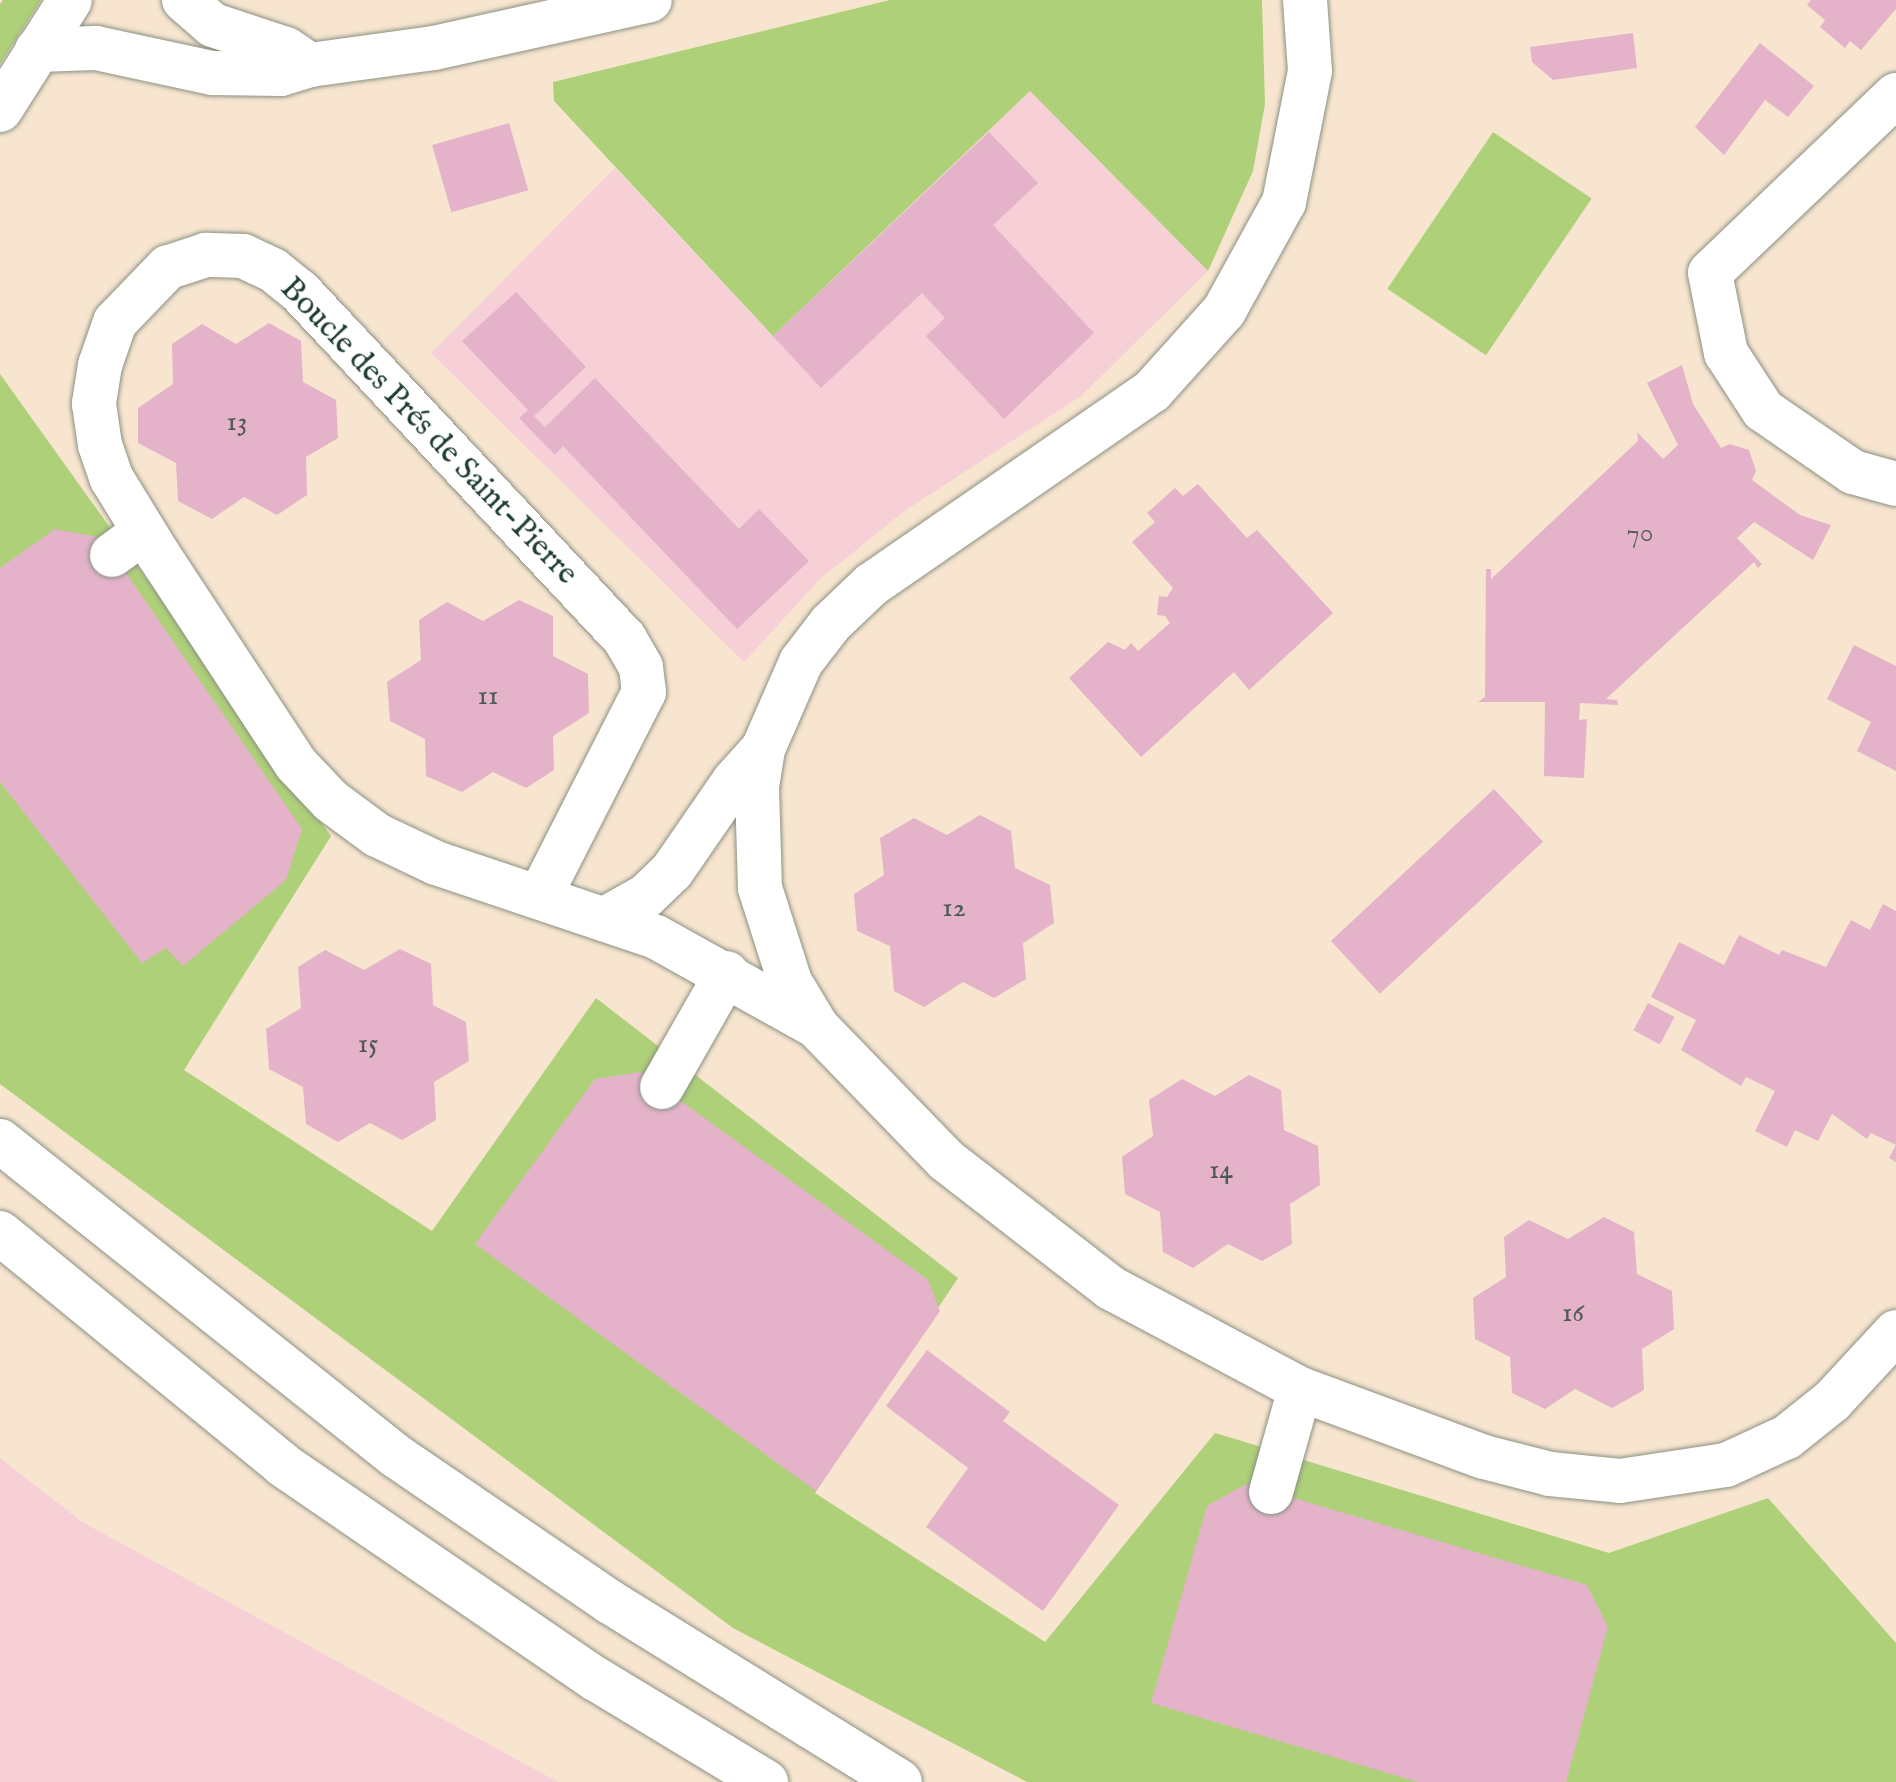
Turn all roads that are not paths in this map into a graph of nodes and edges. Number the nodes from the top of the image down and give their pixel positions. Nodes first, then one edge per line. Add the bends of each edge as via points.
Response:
1 (70, 0) edge
2 (184, 0) edge
3 (650, 0) edge
4 (1305, 0) edge
5 (37, 50) junction
6 (310, 65) junction
7 (1896, 95) edge
8 (0, 110) edge
9 (1896, 484) edge
10 (763, 749) junction
11 (540, 896) junction
12 (605, 919) junction
13 (727, 973) junction
14 (817, 1027) junction
15 (662, 1087) dead end
16 (0, 1141) edge
17 (0, 1233) edge
18 (1896, 1332) edge
19 (1300, 1389) junction
20 (1271, 1492) dead end
21 (766, 1782) edge
22 (900, 1782) edge

1 - 5 street
2 - 6 street via 213,25 286,49
3 - 6 street via 381,58
4 - 10 street, Boucle des Prés de Saint-Pierre via 1310,71 1284,202 1224,311 1152,391 872,584 831,623 801,662
5 - 6 street via 96,48 250,75 281,74
5 - 8 street
7 - 9 street via 1710,273 1726,353 1763,410 1853,472
10 - 12 street via 734,781 672,871 646,896
10 - 14 street, Boucle des Prés de Saint-Pierre via 757,788 760,888 790,982
11 - 11 street, Boucle des Prés de Saint-Pierre via 644,692 641,667 625,639 299,291 273,270 243,256 206,255 168,267 115,322 94,404 128,543 296,764 331,801 377,835 436,863
11 - 12 street, Boucle des Prés de Saint-Pierre
12 - 13 street, Boucle des Prés de Saint-Pierre via 656,937
13 - 14 street, Boucle des Prés de Saint-Pierre
13 - 15 street
14 - 19 street, Boucle des Prés de Saint-Pierre via 946,1160 1111,1288
16 - 22 street via 396,1456 610,1602
17 - 21 street via 283,1465 596,1679
18 - 19 street, Boucle des Prés de Saint-Pierre via 1832,1401 1787,1437 1726,1465 1670,1478 1620,1481 1537,1470 1384,1423
19 - 20 street

